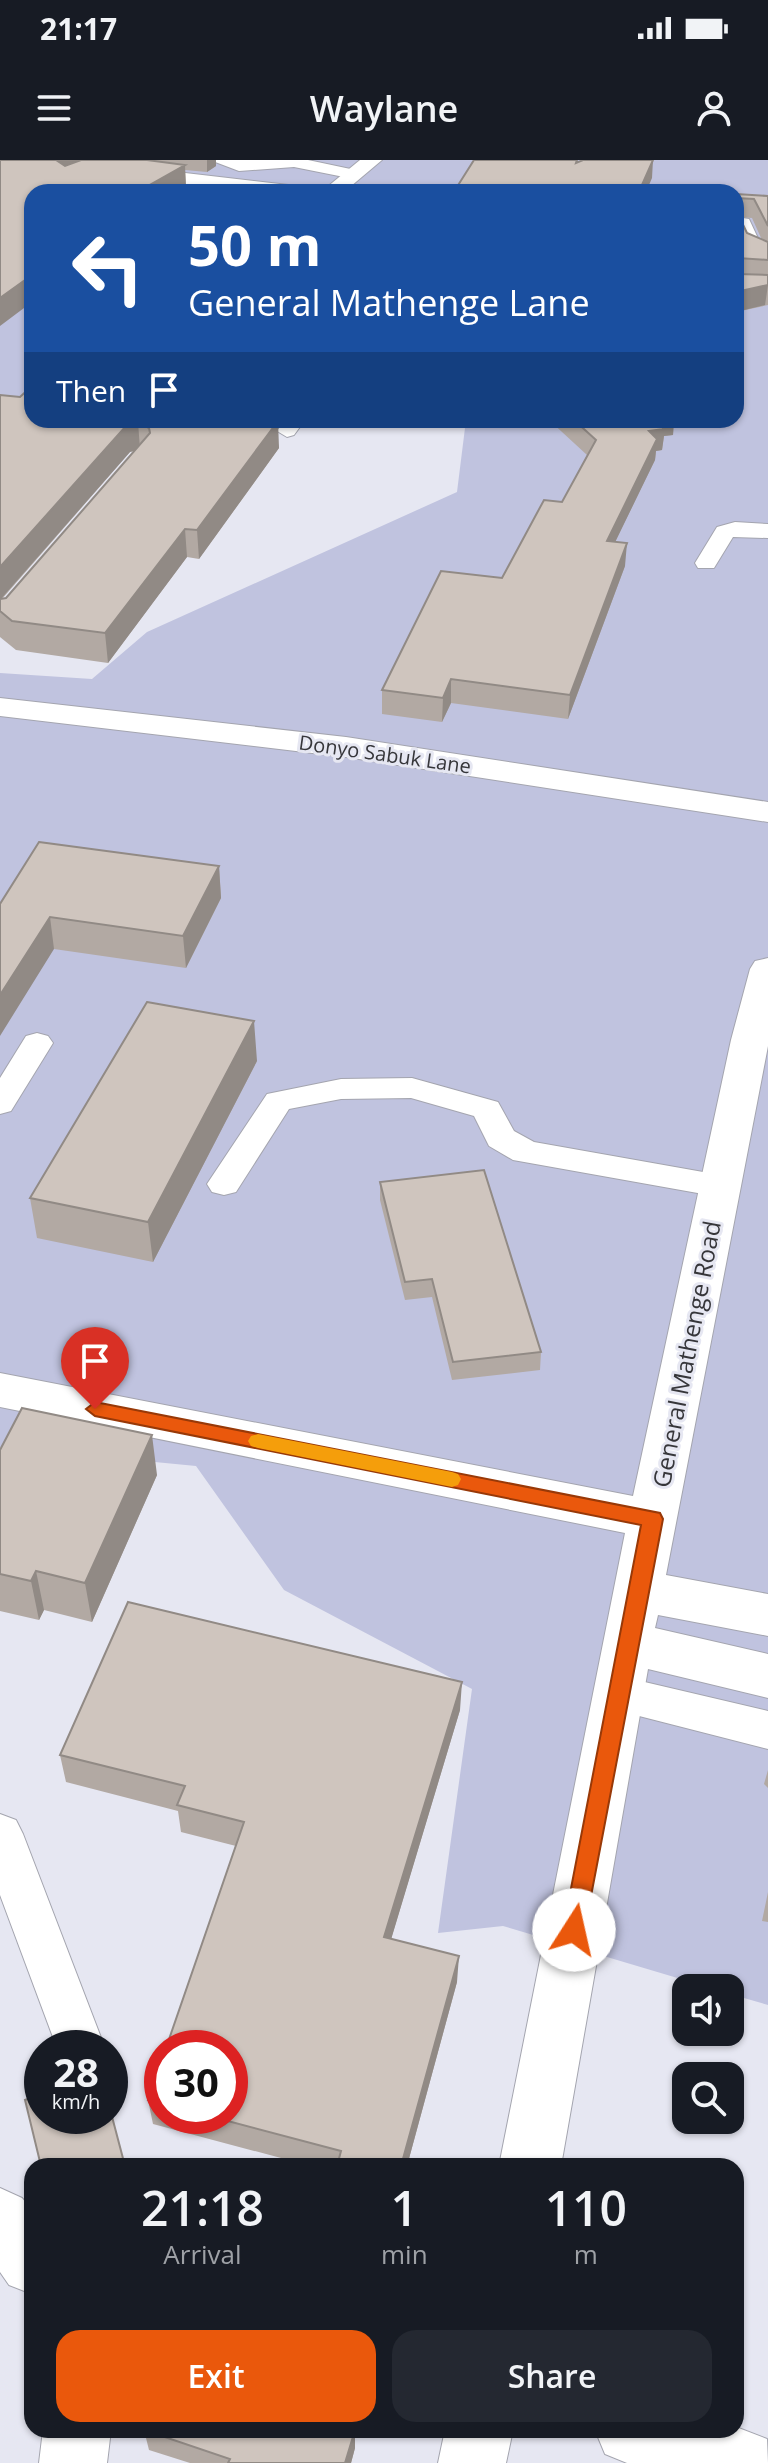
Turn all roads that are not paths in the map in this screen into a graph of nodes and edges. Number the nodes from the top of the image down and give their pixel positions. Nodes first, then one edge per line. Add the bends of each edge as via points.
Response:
1 (218, 160) edge
2 (372, 160) edge
3 (112, 170) edge
4 (354, 174) junction
5 (230, 184) edge
6 (341, 184) edge
7 (744, 225) edge
8 (768, 255) edge
9 (768, 531) edge
10 (706, 563) dead end
11 (0, 707) edge
12 (768, 812) edge
13 (768, 969) edge
14 (759, 1042) edge
15 (37, 1043) dead end
16 (0, 1104) edge
17 (224, 1184) dead end
18 (720, 1186) junction
19 (1, 1392) edge
20 (653, 1519) junction
21 (639, 1591) junction
22 (768, 1615) edge
23 (627, 1643) junction
24 (768, 1676) edge
25 (619, 1694) junction
26 (768, 1730) edge
27 (0, 1834) edge
28 (74, 2030) edge
29 (532, 2158) edge
30 (0, 2220) edge
31 (24, 2252) edge
32 (76, 2438) edge
33 (477, 2438) edge
34 (657, 2438) edge
35 (73, 2463) edge
36 (472, 2463) edge
37 (743, 2463) edge

1 - 4 lane via 239,166 294,162
2 - 4 street
3 - 5 street
4 - 6 street
7 - 8 lane via 755,250
9 - 10 lane via 725,532
11 - 12 street, Donyo Sabuk Lane via 346,747
13 - 14 street, General Mathenge Road
14 - 18 street, General Mathenge Road
15 - 16 lane
17 - 18 lane via 278,1101 341,1089 412,1088 487,1109 501,1138 525,1152
18 - 20 street, General Mathenge Road
19 - 20 street
20 - 21 street, General Mathenge Road
21 - 22 street
21 - 23 street, General Mathenge Road
23 - 24 street
23 - 25 street, General Mathenge Road
25 - 26 lane
25 - 29 street, General Mathenge Road
27 - 28 lane
30 - 31 street
32 - 35 street
33 - 36 street
34 - 37 street

